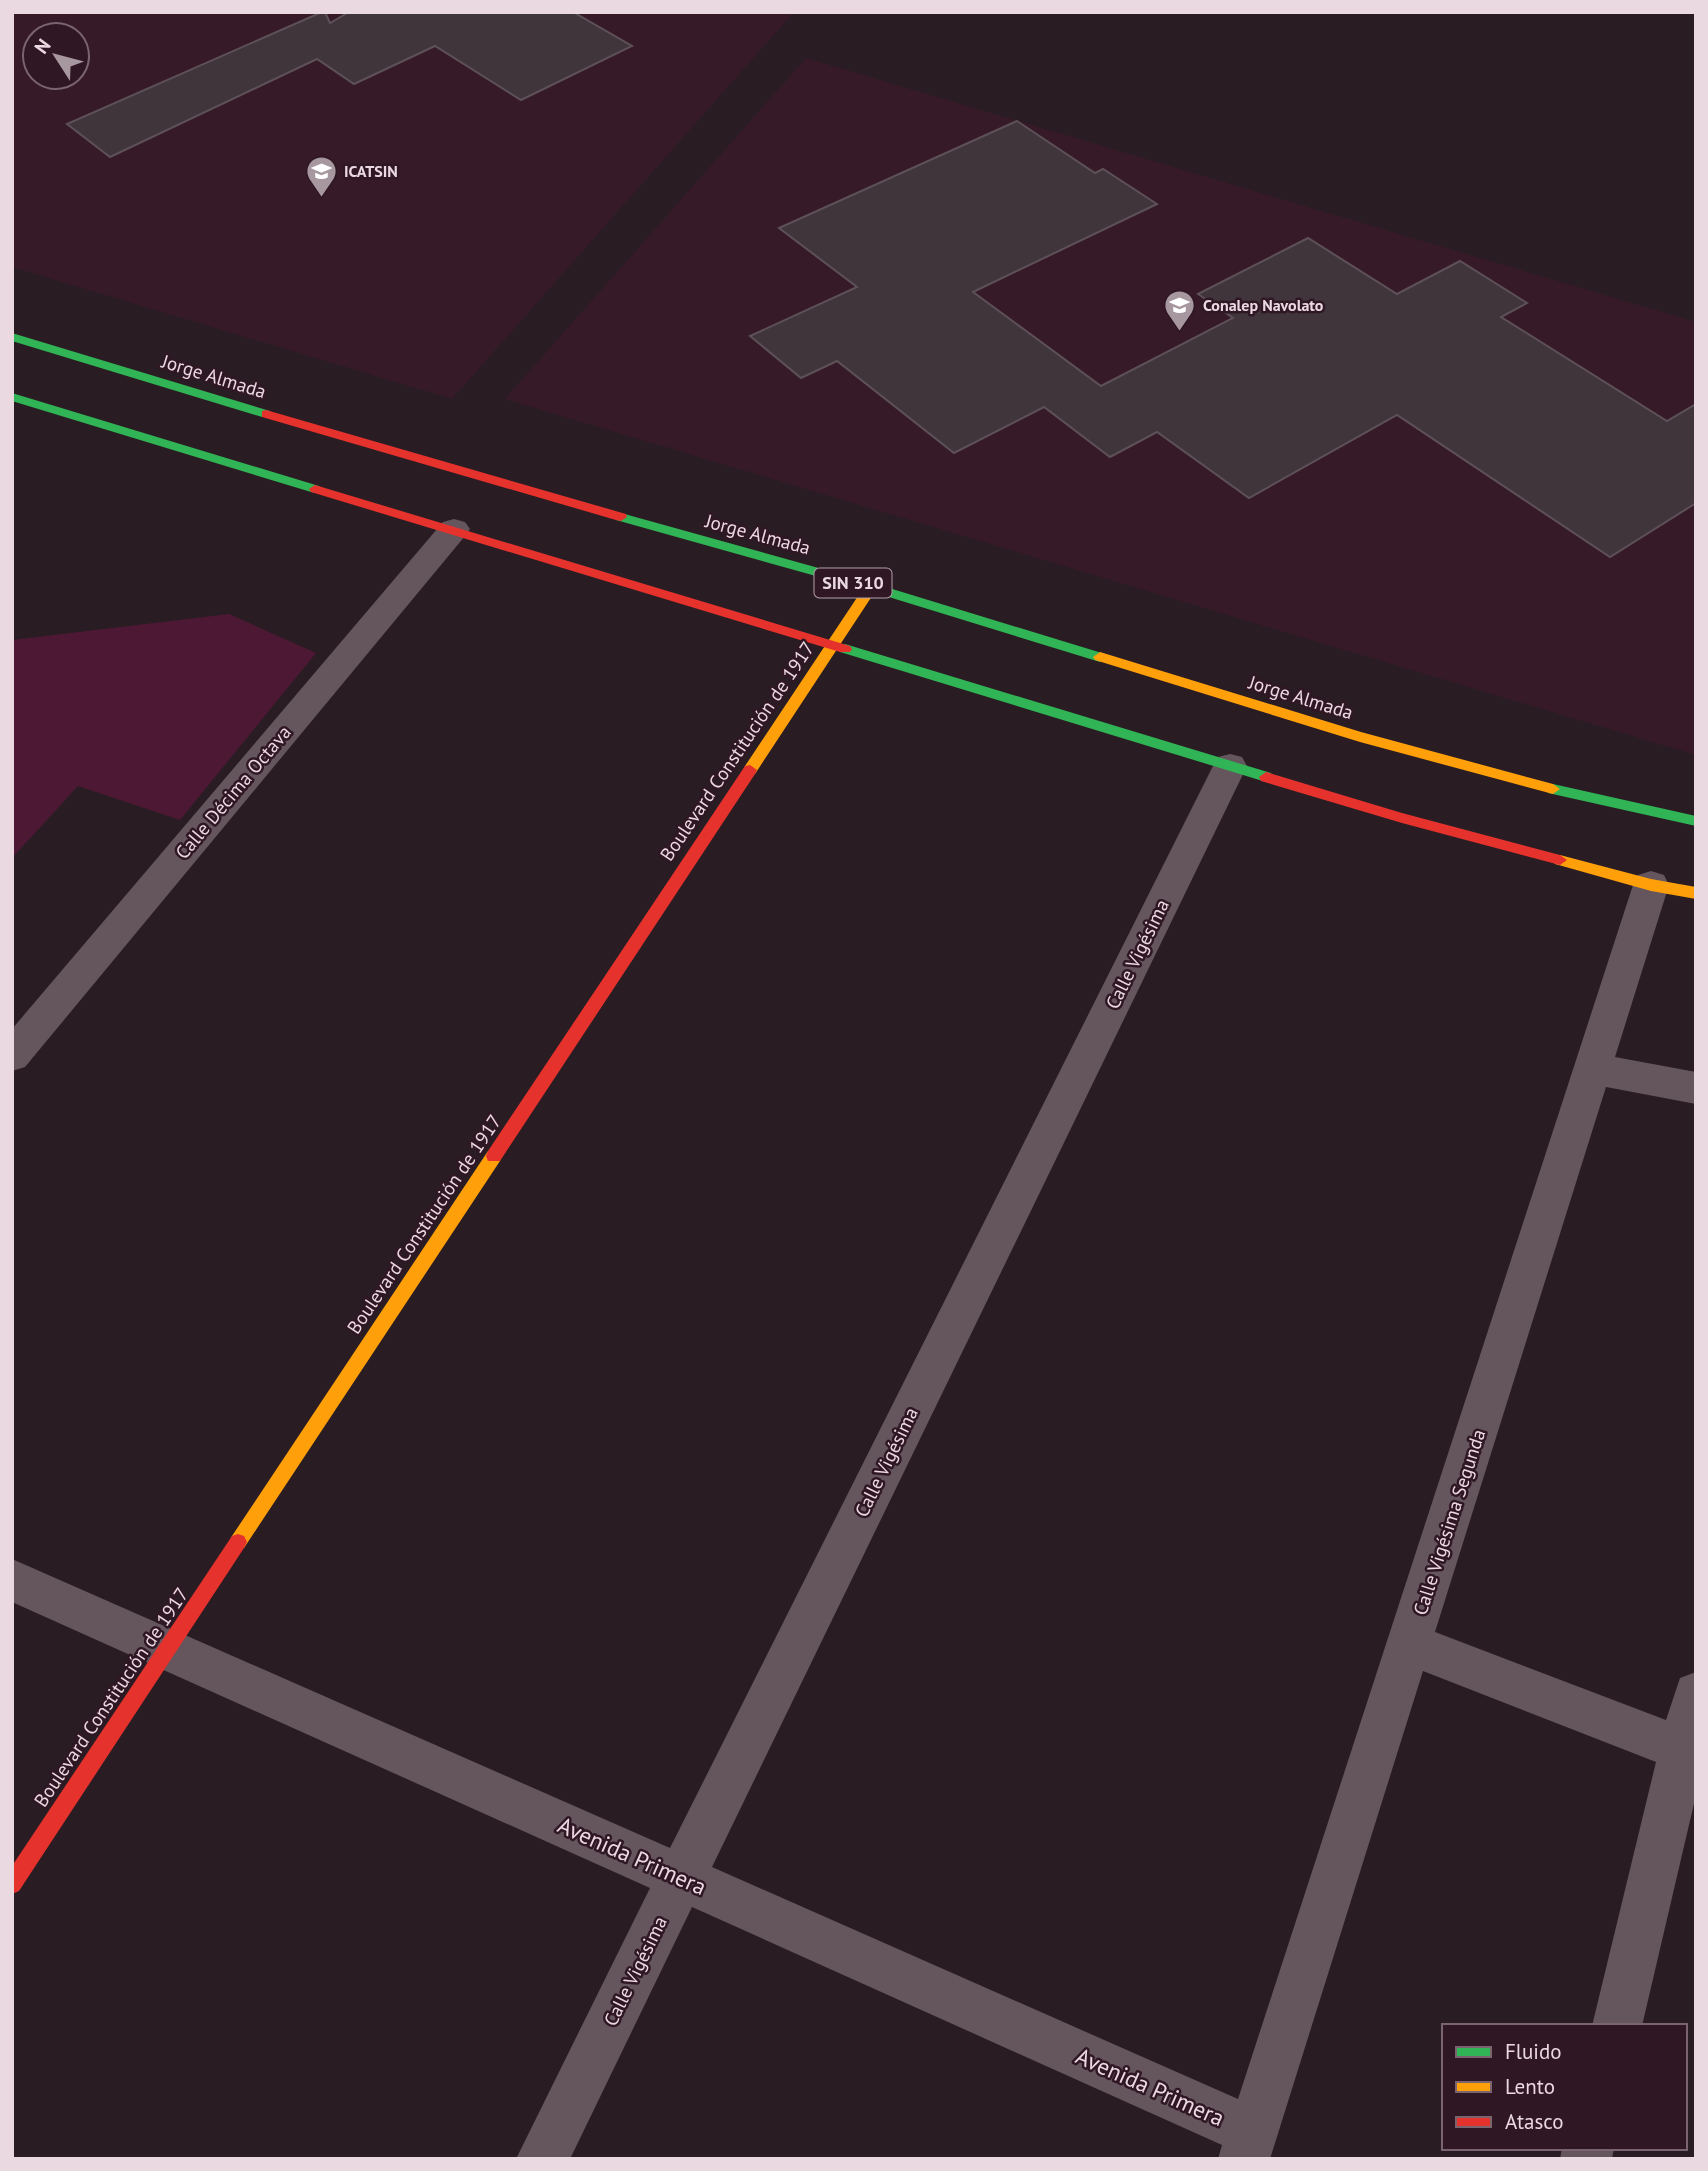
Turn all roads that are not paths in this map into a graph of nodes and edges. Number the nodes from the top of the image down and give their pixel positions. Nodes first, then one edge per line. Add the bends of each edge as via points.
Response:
1 (12, 337) edge
2 (12, 397) edge
3 (454, 529) junction
4 (871, 587) junction
5 (832, 647) junction
6 (1230, 765) junction
7 (1696, 821) edge
8 (1651, 885) junction
9 (1696, 893) edge
10 (12, 1056) edge
11 (1594, 1069) junction
12 (1696, 1088) edge
13 (12, 1580) edge
14 (1410, 1644) junction
15 (168, 1649) junction
16 (1696, 1694) edge
17 (1682, 1749) junction
18 (681, 1878) junction
19 (12, 1884) edge
20 (1617, 2024) edge
21 (1248, 2146) edge
22 (542, 2159) edge

1 - 4 main road, Jorge Almada / SIN 310 via 429,463
2 - 3 main road
3 - 5 main road
3 - 10 street, Calle Décima Octava
4 - 5 main road, Boulevard Constitución de 1917
4 - 7 main road, Jorge Almada / SIN 310 via 1360,737 1513,780
5 - 6 main road
5 - 15 main road, Boulevard Constitución de 1917
6 - 8 main road via 1402,818
6 - 18 street, Calle Vigésima
8 - 9 main road
8 - 11 street, Calle Vigésima Segunda
11 - 12 street
11 - 14 street, Calle Vigésima Segunda
13 - 15 street, Avenida Primera
14 - 17 street
14 - 21 street, Calle Vigésima Segunda
15 - 18 street, Avenida Primera
15 - 19 main road, Boulevard Constitución de 1917
16 - 17 street
17 - 20 street
18 - 21 street, Avenida Primera
18 - 22 street, Calle Vigésima

